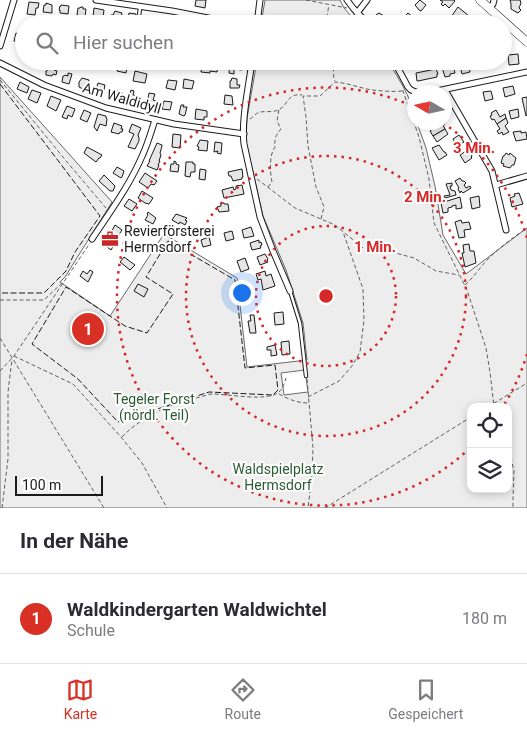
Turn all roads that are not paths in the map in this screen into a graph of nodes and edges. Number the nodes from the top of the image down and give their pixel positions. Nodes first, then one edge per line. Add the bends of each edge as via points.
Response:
1 (14, 0) edge
2 (96, 0) edge
3 (260, 0) edge
4 (347, 0) edge
5 (367, 0) edge
6 (480, 0) edge
7 (494, 0) edge
8 (140, 6) junction
9 (489, 9) junction
10 (357, 13) joint
11 (139, 15) edge
12 (190, 15) edge
13 (258, 15) edge
14 (496, 15) edge
15 (512, 29) edge
16 (527, 42) edge
17 (0, 46) edge
18 (0, 63) edge
19 (251, 70) edge
20 (399, 70) edge
21 (527, 72) edge
22 (407, 85) edge
23 (452, 88) edge
24 (452, 102) edge
25 (155, 120) junction
26 (244, 134) junction
27 (527, 176) edge
28 (496, 185) junction
29 (506, 230) dead end
30 (92, 239) road end
31 (290, 291) joint
32 (306, 376) road end

1 - 17 street
2 - 8 street
3 - 13 street
4 - 10 street
5 - 10 street
6 - 9 main road
7 - 9 street
8 - 11 lane
8 - 12 street
9 - 14 main road
15 - 16 main road
18 - 25 street, Am Waldidyll via 77,98
19 - 26 street
20 - 22 street
21 - 23 street
24 - 28 street via 492,170
25 - 26 street, Am Waldidyll
25 - 30 street via 144,154
26 - 31 street via 262,222
27 - 28 street
28 - 29 street
31 - 32 lane via 300,323

